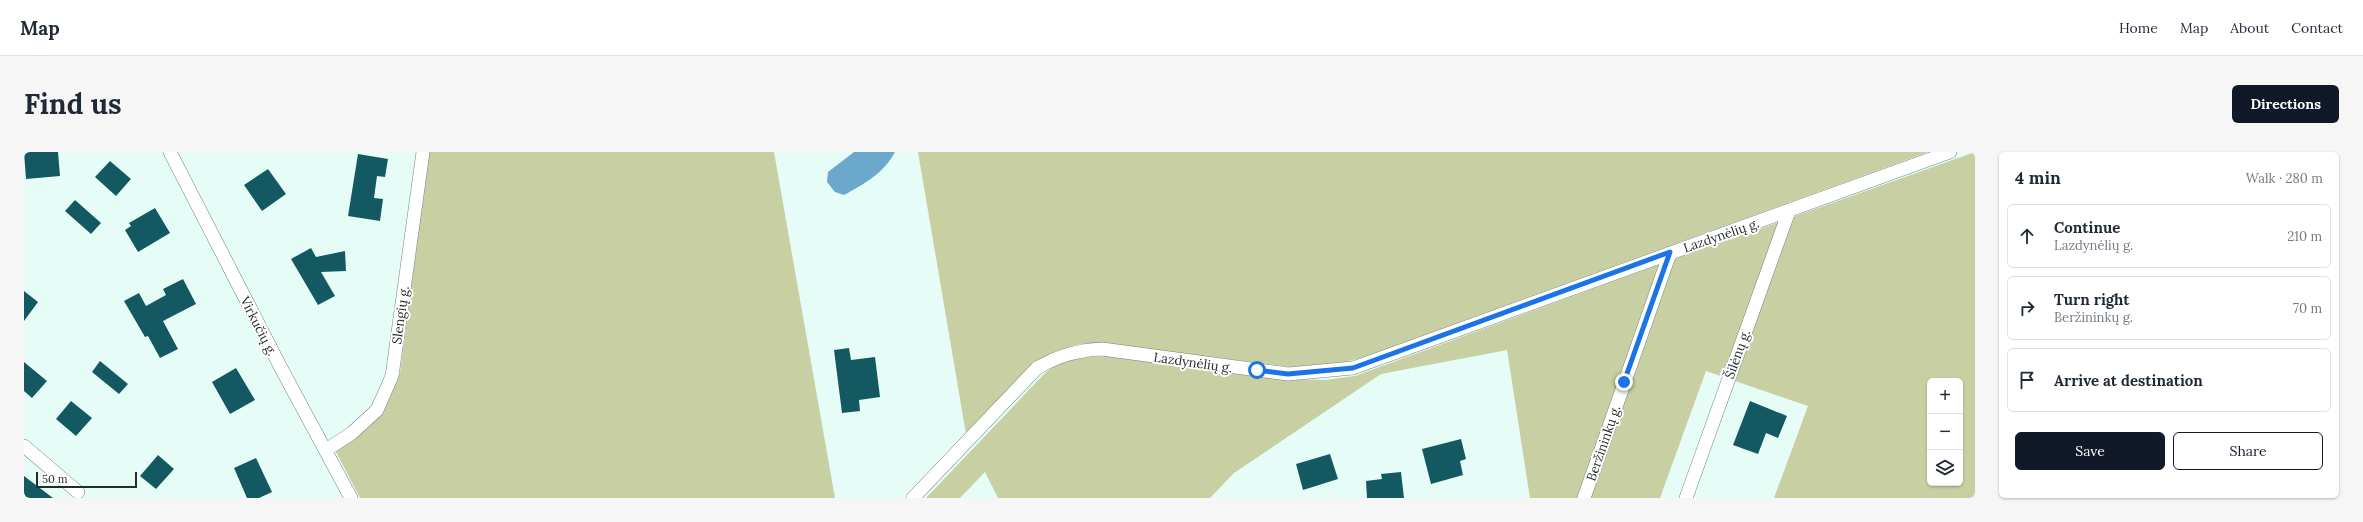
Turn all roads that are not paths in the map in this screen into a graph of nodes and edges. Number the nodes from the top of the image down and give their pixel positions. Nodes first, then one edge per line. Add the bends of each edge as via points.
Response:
1 (170, 152) edge
2 (423, 152) edge
3 (1950, 152) edge
4 (1789, 210) junction
5 (1670, 252) junction
6 (24, 446) edge
7 (326, 450) junction
8 (78, 492) dead end
9 (351, 498) edge
10 (913, 498) edge
11 (1584, 498) edge
12 (1686, 498) edge

1 - 7 street, Virkučių g.
2 - 7 street, Slengių g. via 392,376 377,410 352,433
3 - 4 street, Lazdynėlių g.
4 - 5 street, Lazdynėlių g.
4 - 12 street, Šilėnų g.
5 - 10 street, Lazdynėlių g. via 1353,368 1288,374 1102,349 1082,350 1056,358 1037,368
5 - 11 street, Beržininkų g.
6 - 8 street
7 - 9 street, Virkučių g.

